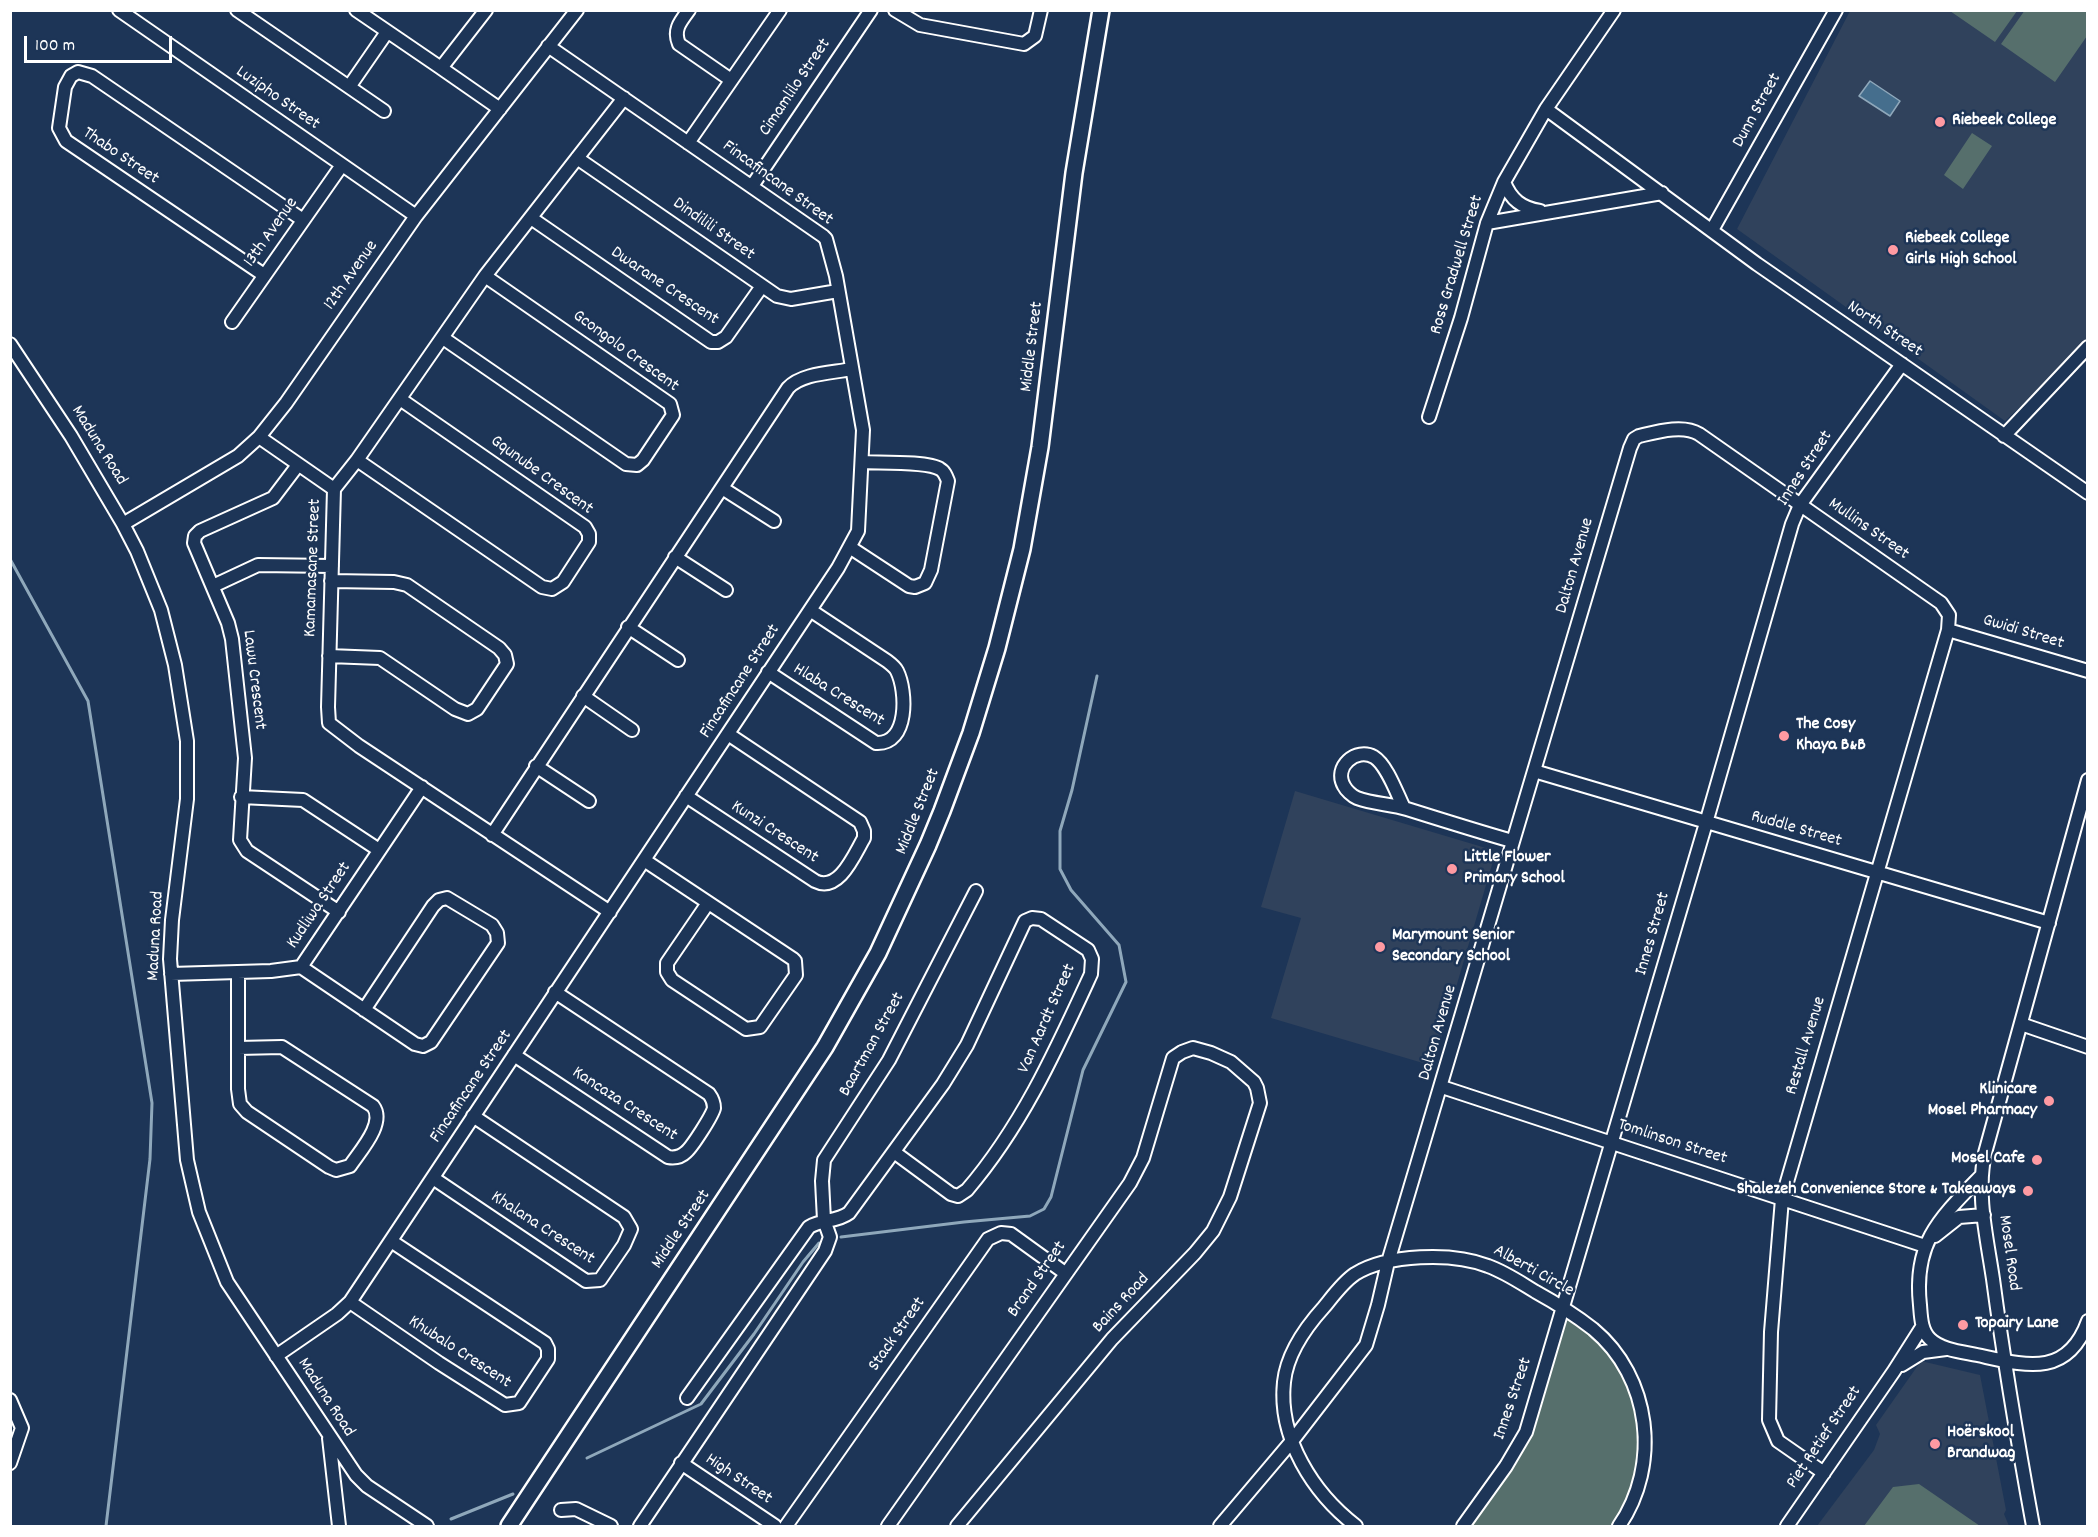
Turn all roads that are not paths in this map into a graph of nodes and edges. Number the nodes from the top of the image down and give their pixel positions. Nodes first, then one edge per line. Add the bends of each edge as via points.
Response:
1 (119, 10) edge
2 (237, 10) edge
3 (356, 10) edge
4 (486, 10) edge
5 (577, 10) edge
6 (688, 10) edge
7 (780, 10) edge
8 (871, 10) edge
9 (895, 10) edge
10 (1041, 10) edge
11 (1101, 10) edge
12 (1614, 10) edge
13 (1836, 10) edge
14 (387, 32) junction
15 (548, 46) junction
16 (441, 68) junction
17 (731, 80) junction
18 (349, 87) junction
19 (624, 98) junction
20 (1546, 109) junction
21 (500, 110) junction
22 (384, 111) dead end
23 (688, 143) junction
24 (577, 158) junction
25 (342, 165) junction
26 (1504, 182) junction
27 (752, 186) junction
28 (1662, 193) junction
29 (1544, 212) junction
30 (416, 216) junction
31 (531, 218) junction
32 (303, 220) junction
33 (1486, 223) junction
34 (1712, 230) junction
35 (264, 275) junction
36 (485, 276) junction
37 (762, 286) junction
38 (838, 291) junction
39 (232, 322) dead end
40 (443, 338) junction
41 (10, 344) edge
42 (2088, 347) edge
43 (1902, 364) junction
44 (852, 369) junction
45 (400, 399) junction
46 (1429, 417) dead end
47 (2004, 436) junction
48 (260, 437) junction
49 (1635, 439) joint
50 (357, 460) junction
51 (862, 462) junction
52 (298, 465) junction
53 (722, 488) junction
54 (334, 489) junction
55 (2088, 493) edge
56 (1800, 505) junction
57 (774, 521) dead end
58 (123, 524) junction
59 (851, 548) junction
60 (675, 557) junction
61 (332, 566) junction
62 (331, 581) junction
63 (213, 586) junction
64 (726, 590) dead end
65 (810, 610) junction
66 (1949, 615) joint
67 (628, 627) junction
68 (1948, 630) junction
69 (329, 656) junction
70 (678, 660) dead end
71 (2088, 671) edge
72 (768, 672) junction
73 (583, 696) junction
74 (632, 730) dead end
75 (729, 734) junction
76 (536, 766) junction
77 (1534, 771) junction
78 (2088, 780) edge
79 (422, 787) junction
80 (686, 796) junction
81 (241, 797) junction
82 (589, 801) dead end
83 (1404, 808) junction
84 (1706, 822) junction
85 (492, 835) junction
86 (1512, 841) junction
87 (379, 850) junction
88 (644, 860) junction
89 (1877, 873) junction
90 (976, 891) dead end
91 (708, 903) junction
92 (339, 912) junction
93 (610, 912) junction
94 (2049, 922) junction
95 (301, 967) junction
96 (238, 972) junction
97 (171, 974) junction
98 (555, 992) junction
99 (364, 1010) junction
100 (2021, 1024) junction
101 (2088, 1047) edge
102 (238, 1048) junction
103 (1193, 1048) joint
104 (514, 1055) junction
105 (1442, 1087) junction
106 (473, 1116) junction
107 (1611, 1143) junction
108 (894, 1152) junction
109 (1981, 1176) junction
110 (432, 1178) junction
111 (1782, 1198) junction
112 (1984, 1215) junction
113 (824, 1220) junction
114 (391, 1241) junction
115 (1927, 1242) junction
116 (1388, 1262) junction
117 (1065, 1273) junction
118 (350, 1302) junction
119 (1562, 1307) junction
120 (2088, 1322) edge
121 (1923, 1327) junction
122 (1950, 1349) junction
123 (276, 1356) junction
124 (2004, 1362) junction
125 (1894, 1371) junction
126 (687, 1398) dead end
127 (10, 1400) edge
128 (329, 1437) junction
129 (1292, 1441) junction
130 (10, 1462) edge
131 (681, 1463) junction
132 (1824, 1473) junction
133 (561, 1510) dead end
134 (1624, 1525) edge
135 (339, 1527) edge
136 (427, 1527) edge
137 (509, 1527) edge
138 (611, 1527) edge
139 (640, 1527) edge
140 (775, 1527) edge
141 (786, 1527) edge
142 (888, 1527) edge
143 (957, 1527) edge
144 (1220, 1527) edge
145 (1356, 1527) edge
146 (1463, 1527) edge
147 (1787, 1527) edge
148 (2033, 1527) edge

1 - 25 street, Luzipho Street
2 - 18 street
3 - 14 street
4 - 16 street
5 - 15 street, 12th Avenue
6 - 17 street via 677,28 679,44
7 - 17 street
8 - 27 street, Cimamlilo Street
9 - 10 street via 920,25 1024,44 1035,36
11 - 137 main road, Middle Street via 1074,173 1040,447 1022,549 971,733 942,810 878,953 825,1047
12 - 20 street, Ross Gradwell Street
13 - 34 street, Dunn Street
14 - 16 street
14 - 18 street
15 - 19 street, Fincafincane Street
15 - 21 street, 12th Avenue
16 - 21 street
17 - 23 street
18 - 22 street
19 - 23 street, Fincafincane Street
19 - 24 street, Kamamasane Street
20 - 26 street, Ross Gradwell Street
20 - 28 street, North Street
21 - 30 street, 12th Avenue
23 - 27 street, Fincafincane Street
24 - 31 street, Kamamasane Street
24 - 37 street, Dindilili Street
25 - 30 street, Luzipho Street
25 - 32 street, 13th Avenue
26 - 29 street via 1518,204
26 - 33 street, Ross Gradwell Street
27 - 38 street, Fincafincane Street via 823,236
28 - 29 street
28 - 34 street, North Street
29 - 33 street
30 - 48 street, 12th Avenue
31 - 36 street, Kamamasane Street
31 - 37 street, Dwarane Crescent via 711,342 726,338
32 - 35 street, 13th Avenue
32 - 35 street, Thabo Street via 92,76 78,72 69,78 59,128 66,141
33 - 46 street, Ross Gradwell Street
34 - 43 street, North Street
35 - 39 street, 13th Avenue
36 - 40 street, Kamamasane Street
36 - 40 street, Gcongolo Crescent via 670,404 673,415 643,460 637,465 627,464
37 - 38 street, Dindilili Street via 788,299
38 - 44 street, Fincafincane Street
40 - 45 street, Kamamasane Street
41 - 58 street, Maduna Road
42 - 47 street
43 - 47 street, North Street
43 - 56 street, Innes Street
44 - 51 street, Fincafincane Street via 863,430
44 - 53 street via 793,383
45 - 50 street, Kamamasane Street
45 - 50 street, Gqunube Crescent via 585,527 589,542 563,582 552,589 542,587
47 - 55 street, North Street
48 - 52 street
48 - 58 street, 12th Avenue via 238,456
49 - 56 street, Mullins Street via 1693,430
49 - 77 street, Dalton Avenue
50 - 54 street, Kamamasane Street
51 - 59 street, Fincafincane Street via 859,525
51 - 59 street via 936,467 948,481 925,583 906,585
52 - 54 street
52 - 63 street, Lawu Crescent via 275,496 194,538
53 - 57 street
53 - 60 street
54 - 61 street, Kamamasane Street
56 - 66 street, Mullins Street via 1941,603
56 - 84 street, Innes Street
58 - 97 street, Maduna Road via 161,610 177,673 187,741 187,799 172,920
59 - 65 street, Fincafincane Street
60 - 64 street
60 - 67 street
61 - 62 street, Kamamasane Street
61 - 63 street via 258,565
62 - 69 street, Kamamasane Street
62 - 69 street via 407,585 499,648 507,664 477,709 468,714 380,658
63 - 81 street, Lawu Crescent via 232,639 245,758
65 - 72 street, Fincafincane Street
65 - 72 street, Hlaba Crescent via 897,670 904,711 894,737 876,743
66 - 68 street, Restall Avenue
67 - 70 street
67 - 73 street
68 - 71 street, Gwidi Street
68 - 89 street, Restall Avenue
69 - 79 street, Kamamasane Street via 329,723
72 - 75 street, Fincafincane Street
73 - 74 street
73 - 76 street
75 - 80 street, Fincafincane Street
75 - 80 street, Kunzi Crescent via 860,822 864,838 841,875 835,882 815,881
76 - 82 street
76 - 85 street
77 - 84 street, Ruddle Street
77 - 86 street, Dalton Avenue
78 - 94 street, Mosel Road
79 - 85 street, Kamamasane Street
79 - 87 street, Kudliwa Street
80 - 88 street, Fincafincane Street
81 - 87 street via 303,800
81 - 92 street, Lawu Crescent via 240,840 244,849
83 - 83 street via 1374,757 1362,754 1349,759 1341,775 1352,795
83 - 86 street
84 - 89 street, Ruddle Street
84 - 107 street, Innes Street
85 - 93 street, Kamamasane Street
86 - 105 street, Dalton Avenue
87 - 92 street, Kudliwa Street
88 - 91 street
88 - 93 street, Fincafincane Street
89 - 94 street, Ruddle Street
89 - 111 street, Restall Avenue
90 - 113 street, Baartman Street via 889,1060 824,1160
91 - 91 street via 796,963 796,975 760,1027 746,1029 668,974 667,963
92 - 95 street, Kudliwa Street
93 - 98 street, Fincafincane Street
94 - 100 street, Mosel Road
95 - 96 street, Kudliwa Street
95 - 99 street
96 - 97 street, Kudliwa Street
96 - 102 street
97 - 123 street, Maduna Road via 187,1160 199,1212 227,1282
98 - 104 street, Fincafincane Street
98 - 104 street, Kancaza Crescent via 709,1094 713,1110 693,1143 685,1153 668,1156
99 - 99 street via 415,1044 428,1044 498,943 496,930 447,898 439,900
100 - 101 street
100 - 109 street, Mosel Road
102 - 102 street via 238,1098 243,1108 329,1167 336,1170 350,1166 377,1125 378,1113 373,1106 282,1047
103 - 117 street, Brand Street via 1173,1058 1138,1169
103 - 143 street, Bains Road via 1231,1062 1254,1082 1260,1095 1230,1197 1213,1231 1196,1253 1113,1339
104 - 106 street, Fincafincane Street
105 - 107 street, Tomlinson Street
105 - 116 street, Dalton Avenue
106 - 110 street, Fincafincane Street
106 - 110 street, Khalana Crescent via 624,1217 631,1229 624,1245 602,1277 586,1281
107 - 111 street, Tomlinson Street
107 - 119 street, Innes Street
108 - 108 street, Van Aardt Street via 967,1046 1025,921 1041,919 1088,950 1091,974 1043,1076 967,1190 958,1196 951,1194
108 - 113 street, Van Aardt Street via 849,1214
109 - 112 street, Mosel Road
109 - 115 street via 1932,1231
110 - 114 street, Fincafincane Street
111 - 115 street, Tomlinson Street
111 - 132 street, Restall Avenue via 1771,1332 1769,1420 1778,1441
112 - 115 street via 1959,1217
112 - 124 street, Mosel Road
113 - 126 street via 808,1227
113 - 131 street, Baartman Street via 830,1237 824,1254
114 - 118 street, Fincafincane Street
114 - 118 street, Khubalo Crescent via 544,1343 548,1359 519,1403 505,1405
115 - 121 street via 1919,1269
116 - 119 street, Alberti Circle via 1438,1257 1487,1265
116 - 129 street, Dalton Avenue via 1367,1342
116 - 129 street, Alberti Circle via 1354,1275 1298,1341 1285,1371 1283,1391
117 - 141 street, Stack Street via 1011,1234 988,1239
117 - 142 street, Brand Street
118 - 123 street, Fincafincane Street
119 - 134 street, Alberti Circle via 1594,1330 1611,1349 1631,1377 1640,1400 1645,1424 1644,1461
119 - 146 street, Innes Street via 1526,1432
120 - 124 street, Piet Retief Street via 2079,1342 2061,1358 2026,1365
121 - 122 street, Piet Retief Street via 1928,1338
121 - 125 street, Piet Retief Street
122 - 124 street, Piet Retief Street
122 - 125 street, Piet Retief Street via 1923,1352
123 - 128 street, Maduna Road
124 - 148 street, Mosel Road
125 - 132 street, Piet Retief Street
127 - 130 street via 22,1428
128 - 135 street
128 - 136 street, Maduna Road via 367,1486
129 - 144 street, Dalton Avenue
129 - 145 street, Alberti Circle via 1318,1488
131 - 139 street, Baartman Street
131 - 140 street, High Street
132 - 147 street, Piet Retief Street
133 - 138 street via 576,1509

